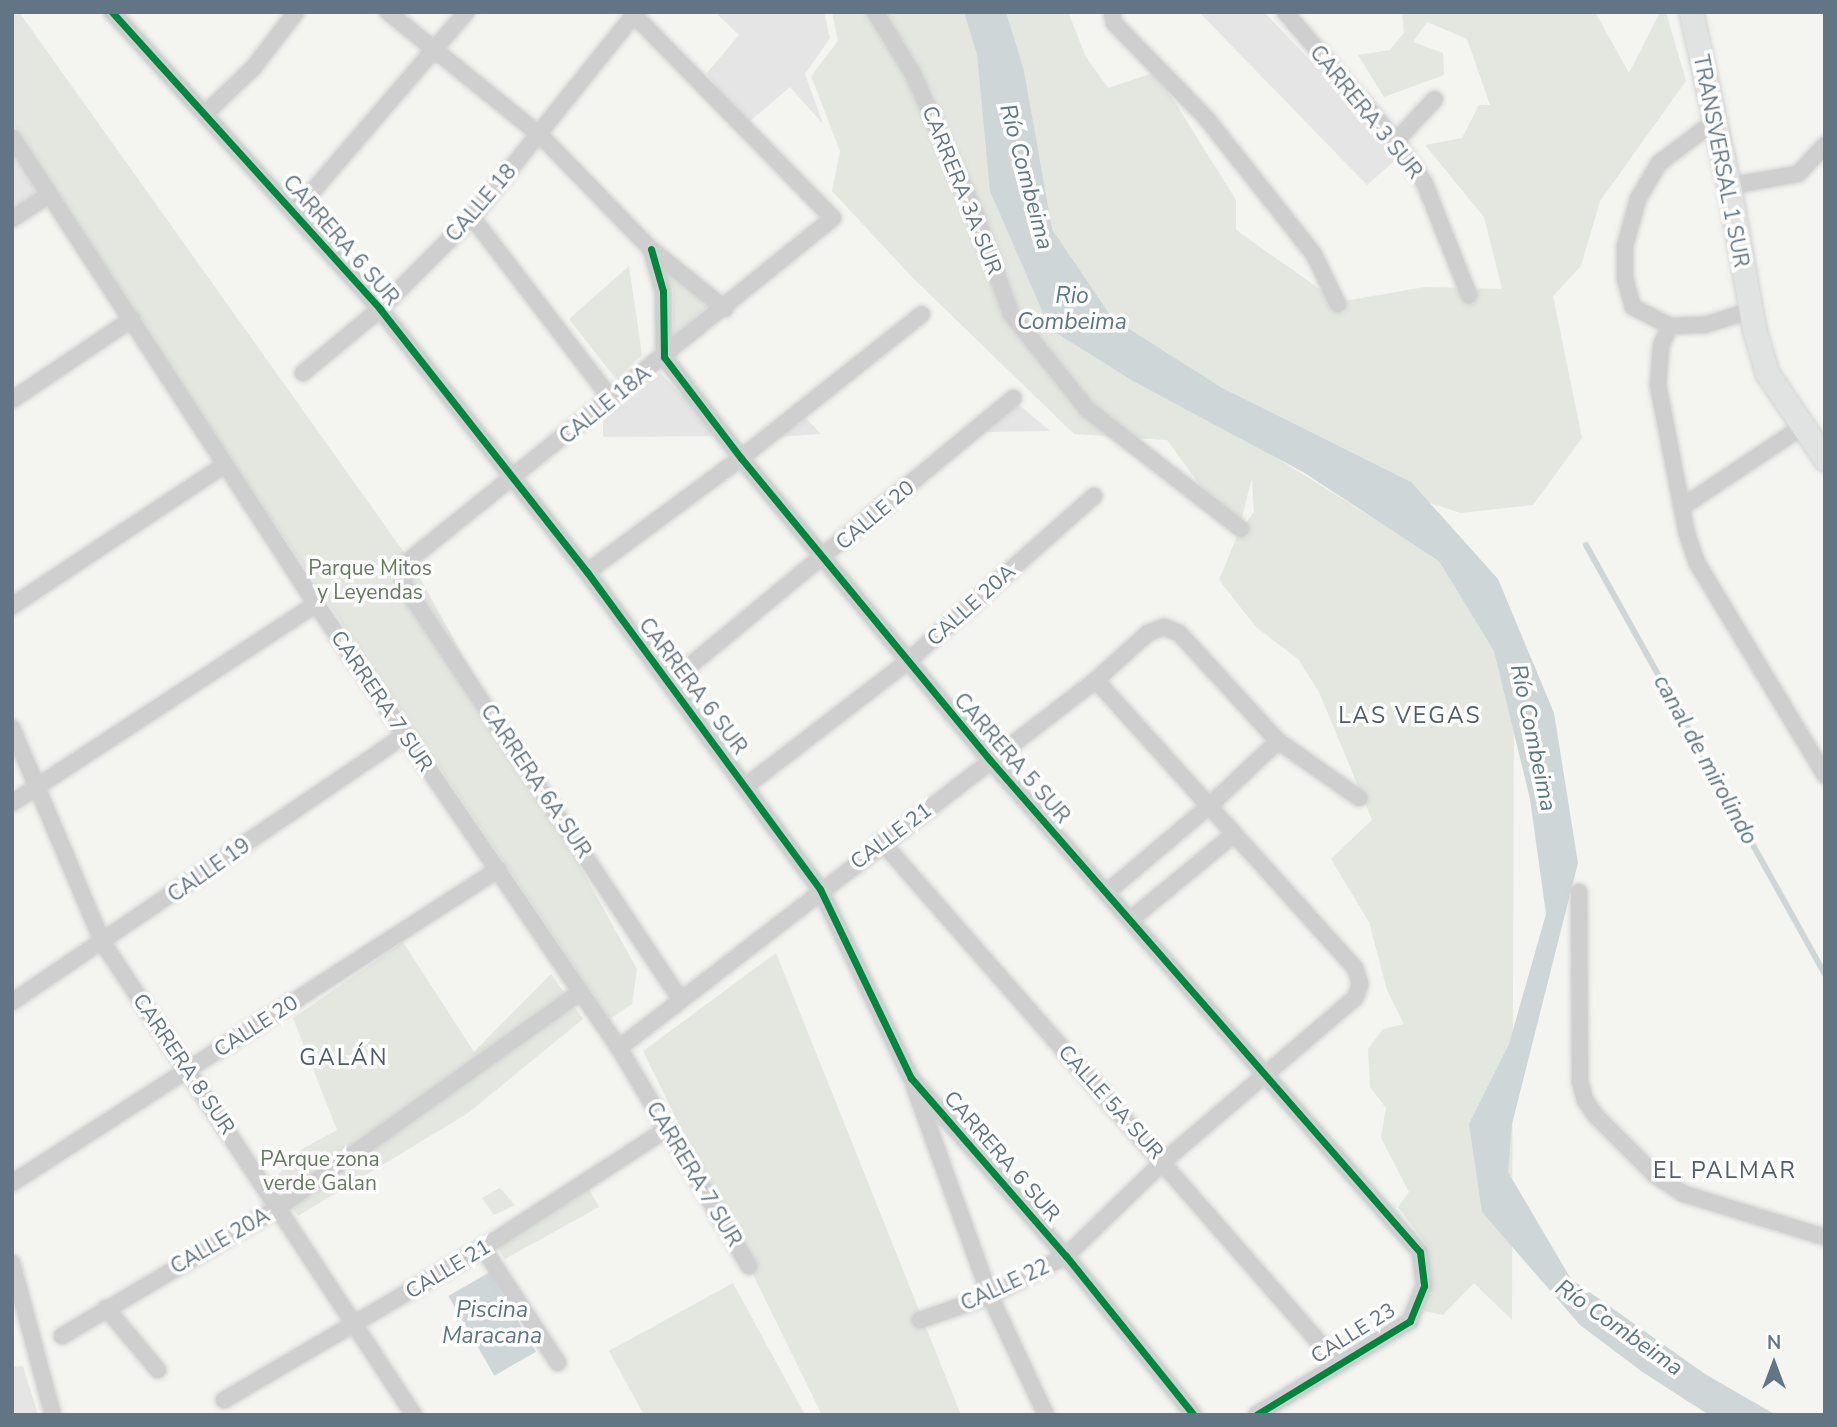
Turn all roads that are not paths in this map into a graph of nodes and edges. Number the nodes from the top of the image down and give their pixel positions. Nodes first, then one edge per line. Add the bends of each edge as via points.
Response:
1 (296, 12) edge
2 (388, 12) edge
3 (466, 12) edge
4 (875, 12) edge
5 (1112, 12) edge
6 (1285, 12) edge
7 (1691, 12) edge
8 (635, 14) edge
9 (120, 15) edge
10 (436, 51) junction
11 (1435, 99) dead end
12 (206, 112) junction
13 (1715, 121) junction
14 (540, 135) junction
15 (12, 137) edge
16 (1396, 141) junction
17 (1825, 145) edge
18 (1729, 186) junction
19 (49, 195) junction
20 (294, 213) junction
21 (472, 217) junction
22 (12, 219) edge
23 (651, 248) junction
24 (1469, 295) dead end
25 (1338, 304) dead end
26 (380, 309) junction
27 (725, 309) junction
28 (1749, 311) junction
29 (922, 314) dead end
30 (132, 319) junction
31 (1670, 326) junction
32 (664, 357) junction
33 (303, 373) dead end
34 (1013, 398) dead end
35 (12, 400) edge
36 (612, 400) junction
37 (1802, 427) junction
38 (741, 458) junction
39 (1825, 458) edge
40 (224, 465) junction
41 (510, 479) junction
42 (1094, 496) dead end
43 (1682, 507) junction
44 (1241, 529) dead end
45 (821, 560) junction
46 (407, 562) joint
47 (587, 572) junction
48 (316, 604) junction
49 (12, 606) edge
50 (906, 662) junction
51 (1096, 680) junction
52 (669, 683) junction
53 (12, 728) edge
54 (404, 736) junction
55 (1278, 741) junction
56 (990, 760) junction
57 (1825, 775) edge
58 (746, 786) junction
59 (34, 789) junction
60 (1359, 798) dead end
61 (12, 803) edge
62 (1207, 808) junction
63 (1232, 835) junction
64 (882, 842) junction
65 (499, 869) junction
66 (820, 889) junction
67 (1579, 892) dead end
68 (1106, 893) junction
69 (1130, 920) junction
70 (103, 943) junction
71 (580, 992) junction
72 (679, 998) junction
73 (12, 1002) edge
74 (618, 1048) junction
75 (188, 1070) junction
76 (1266, 1074) junction
77 (911, 1078) junction
78 (667, 1129) junction
79 (1164, 1161) junction
80 (12, 1183) edge
81 (279, 1207) junction
82 (1825, 1237) edge
83 (483, 1248) junction
84 (1420, 1252) joint
85 (1066, 1256) junction
86 (12, 1263) edge
87 (749, 1266) dead end
88 (990, 1296) junction
89 (106, 1308) junction
90 (920, 1320) dead end
91 (358, 1324) junction
92 (62, 1336) dead end
93 (558, 1363) dead end
94 (1338, 1364) junction
95 (158, 1370) dead end
96 (224, 1400) dead end
97 (53, 1415) edge
98 (414, 1415) edge
99 (1046, 1415) edge
100 (1194, 1415) edge
101 (1256, 1415) edge

1 - 12 street via 254,67
2 - 10 street
3 - 10 street
4 - 44 street, CARRERA 3A SUR via 913,74 975,213 1011,314 1087,409
5 - 25 street via 1114,23 1207,119 1313,253
6 - 16 street, CARRERA 3 SUR
7 - 13 street, TRANSVERSAL 1 SUR
8 - 14 street, CALLE 18
8 - 27 street, CALLE 18A via 833,218
9 - 12 street, CARRERA 6 SUR
10 - 14 street
10 - 20 street
11 - 16 street
12 - 20 street, CARRERA 6 SUR
13 - 18 street, TRANSVERSAL 1 SUR
13 - 31 street via 1659,163 1638,199 1625,246 1625,279 1633,307
14 - 21 street, CALLE 18
14 - 23 street
15 - 19 street, CARRERA 7 SUR
16 - 24 street, CARRERA 3 SUR via 1424,182
17 - 18 street via 1798,174
18 - 28 street, TRANSVERSAL 1 SUR
19 - 22 street
19 - 30 street, CARRERA 7 SUR
20 - 26 street, CARRERA 6 SUR
21 - 26 street, CALLE 18
21 - 36 street
23 - 27 street
23 - 32 street via 663,291
26 - 33 street, CALLE 18
26 - 41 street, CARRERA 6 SUR
27 - 32 street, CALLE 18A
28 - 31 street via 1705,325
28 - 37 street via 1767,373
29 - 38 street
30 - 35 street
30 - 40 street, CARRERA 7 SUR
31 - 43 street via 1661,345 1658,385
32 - 36 street, CALLE 18A
32 - 38 street, CARRERA 5 SUR
34 - 45 street, CALLE 20
36 - 41 street, CALLE 18A
37 - 39 street
37 - 43 street
38 - 45 street, CARRERA 5 SUR
38 - 47 street
40 - 48 street, CARRERA 7 SUR
40 - 49 street
41 - 46 street, CALLE 18A
41 - 47 street, CARRERA 6 SUR
42 - 50 street, CALLE 20A
43 - 57 street via 1697,563
45 - 50 street, CARRERA 5 SUR
45 - 52 street, CALLE 20
46 - 72 street, CARRERA 6A SUR via 404,585
47 - 52 street, CARRERA 6 SUR
48 - 54 street, CARRERA 7 SUR
48 - 59 street
50 - 56 street, CARRERA 5 SUR
50 - 58 street, CALLE 20A
51 - 55 street, CALLE 21 via 1148,633 1164,628 1179,633
51 - 56 street, CALLE 21
51 - 62 street
52 - 58 street, CARRERA 6 SUR
53 - 59 street, CARRERA 8 SUR
54 - 65 street, CARRERA 7 SUR
54 - 70 street, CALLE 19
55 - 60 street
55 - 62 street
56 - 64 street, CALLE 21
56 - 68 street, CARRERA 5 SUR
58 - 66 street, CARRERA 6 SUR
59 - 61 street
59 - 70 street, CARRERA 8 SUR
62 - 63 street
62 - 68 street
63 - 69 street
63 - 76 street, CALLE 22 via 1355,968 1360,984 1355,998
64 - 66 street, CALLE 21
64 - 79 street, CALLE 5A SUR
65 - 71 street, CARRERA 7 SUR
65 - 75 street, CALLE 20
66 - 72 street, CALLE 21
66 - 77 street, CARRERA 6 SUR
67 - 82 street via 1580,1081 1595,1115 1656,1176 1684,1194
68 - 69 street, CARRERA 5 SUR
69 - 76 street, CARRERA 5 SUR
70 - 73 street, CALLE 19
70 - 75 street, CARRERA 8 SUR
71 - 74 street, CARRERA 7 SUR
71 - 81 street, CALLE 20A
72 - 74 street, CALLE 21
74 - 78 street, CARRERA 7 SUR
75 - 80 street, CALLE 20
75 - 81 street, CARRERA 8 SUR
76 - 79 street, CALLE 22
76 - 84 street, CARRERA 5 SUR
77 - 85 street, CARRERA 6 SUR
77 - 88 street, CARRERA 6 SUR
78 - 83 street, CALLE 21
78 - 87 street, CARRERA 7 SUR
79 - 85 street, CALLE 22
79 - 94 street, CALLE 5A SUR
81 - 89 street, CALLE 20A
81 - 91 street, CARRERA 8 SUR
83 - 91 street, CALLE 21
83 - 93 street
84 - 94 street, CALLE 23 via 1424,1286 1410,1321
85 - 88 street, CALLE 22
85 - 100 street, CARRERA 6 SUR
86 - 97 street
88 - 90 street, CALLE 22
88 - 99 street, CARRERA 6 SUR
89 - 92 street, CALLE 20A
89 - 95 street
91 - 96 street, CALLE 21
91 - 98 street, CARRERA 8 SUR
94 - 101 street, CALLE 23

